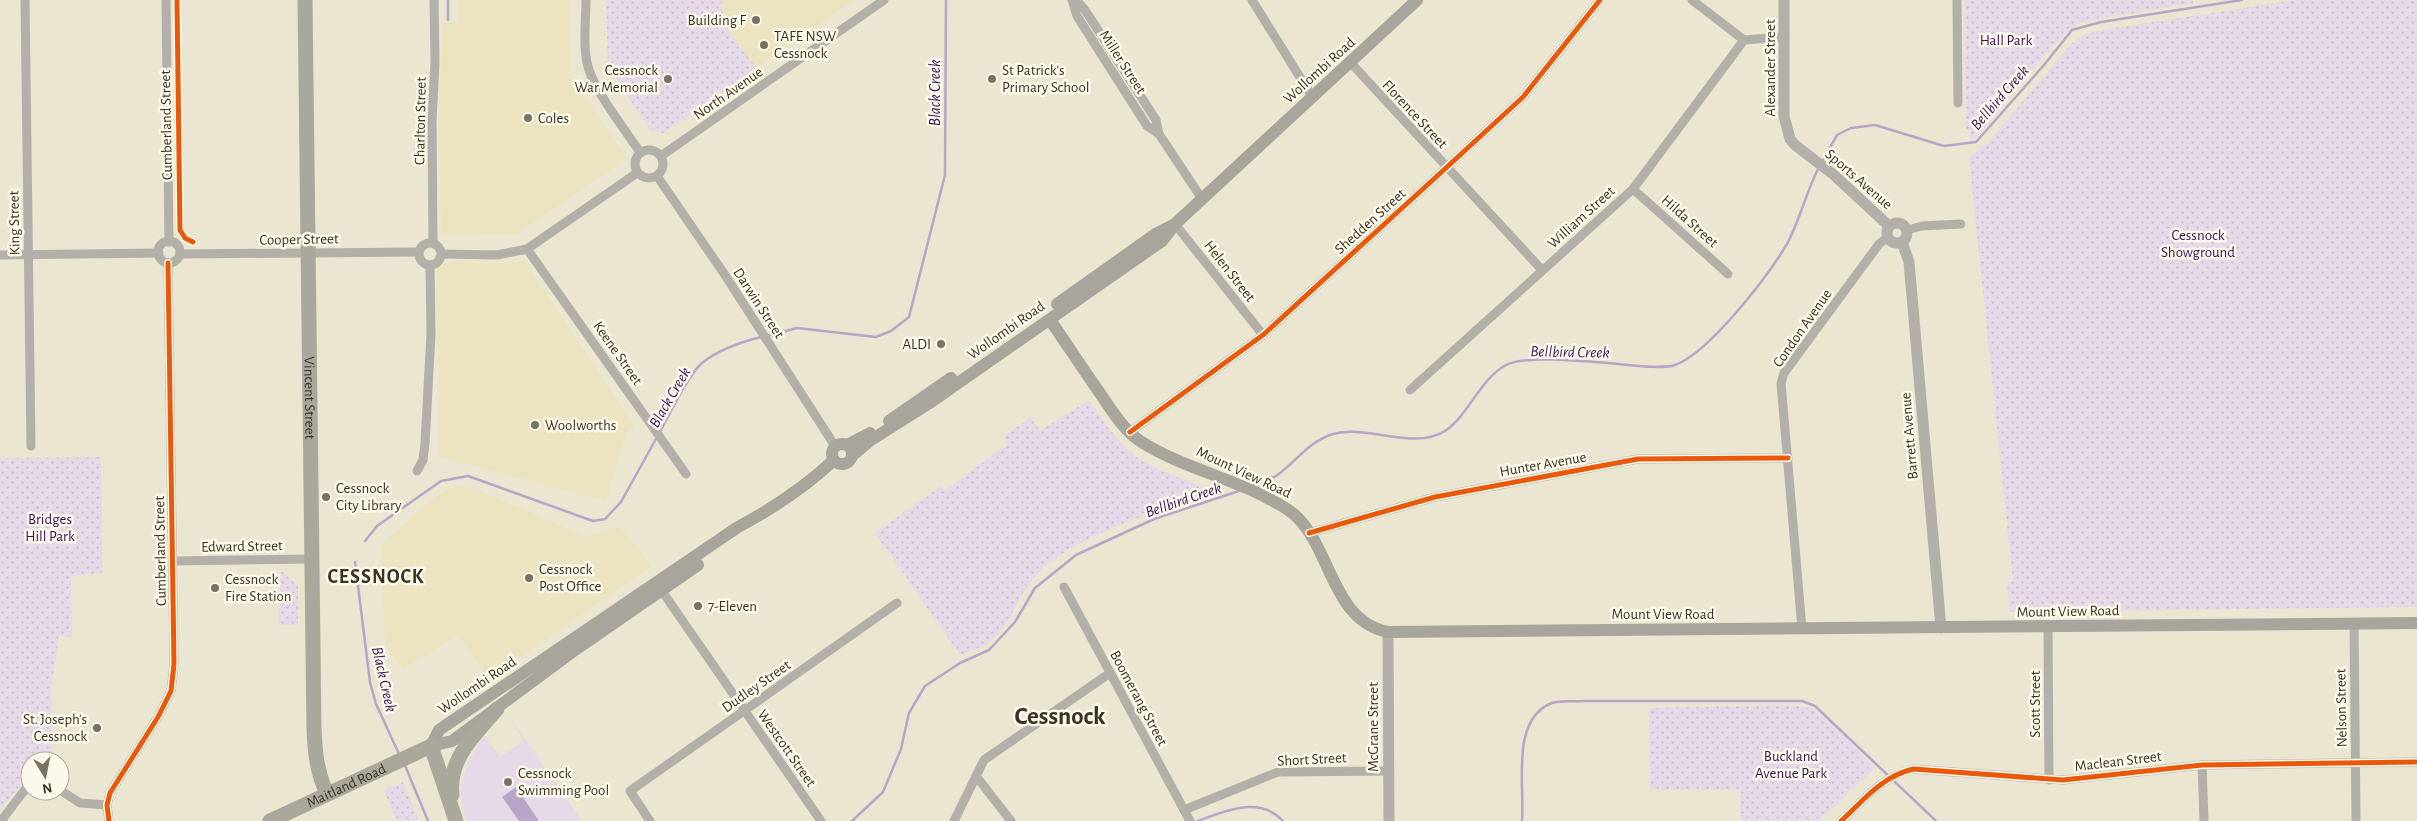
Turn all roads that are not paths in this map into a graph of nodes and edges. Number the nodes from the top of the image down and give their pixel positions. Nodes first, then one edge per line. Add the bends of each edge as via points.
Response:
1 (25, 0) edge
2 (166, 0) edge
3 (305, 0) edge
4 (434, 0) edge
5 (586, 0) edge
6 (884, 0) edge
7 (1074, 0) edge
8 (1252, 0) edge
9 (1417, 0) edge
10 (1600, 0) edge
11 (1692, 0) edge
12 (1784, 0) edge
13 (1957, 0) edge
14 (1785, 37) junction
15 (1744, 40) junction
16 (1351, 63) junction
17 (1312, 98) junction
18 (1958, 104) dead end
19 (640, 152) junction
20 (661, 156) junction
21 (1809, 156) joint
22 (1447, 167) junction
23 (637, 173) junction
24 (657, 176) junction
25 (1633, 189) junction
26 (1202, 199) junction
27 (1175, 224) junction
28 (1961, 224) dead end
29 (1908, 230) junction
30 (1888, 232) junction
31 (169, 242) junction
32 (1902, 242) junction
33 (434, 243) junction
34 (527, 249) junction
35 (419, 252) junction
36 (158, 253) junction
37 (307, 253) junction
38 (28, 254) junction
39 (180, 254) junction
40 (442, 254) junction
41 (0, 255) edge
42 (168, 263) junction
43 (430, 265) junction
44 (1542, 270) junction
45 (1728, 274) dead end
46 (1077, 290) junction
47 (1050, 320) junction
48 (1263, 336) junction
49 (1010, 338) junction
50 (1410, 390) dead end
51 (1130, 432) junction
52 (31, 446) dead end
53 (844, 449) junction
54 (1788, 458) junction
55 (834, 460) junction
56 (417, 472) dead end
57 (686, 474) dead end
58 (758, 516) junction
59 (1309, 533) junction
60 (312, 559) junction
61 (172, 561) junction
62 (675, 570) junction
63 (1064, 587) dead end
64 (662, 591) junction
65 (637, 596) junction
66 (897, 603) dead end
67 (2417, 623) edge
68 (2354, 624) junction
69 (1941, 628) junction
70 (2048, 628) junction
71 (1802, 629) junction
72 (1388, 632) junction
73 (1110, 673) junction
74 (497, 709) junction
75 (744, 711) junction
76 (431, 746) junction
77 (2355, 762) junction
78 (2417, 762) edge
79 (2202, 765) junction
80 (1388, 771) junction
81 (976, 776) junction
82 (2049, 780) junction
83 (327, 794) junction
84 (20, 796) edge
85 (70, 796) edge
86 (107, 805) junction
87 (1184, 810) junction
88 (1190, 820) edge
89 (1, 821) edge
90 (109, 821) edge
91 (270, 821) edge
92 (456, 821) edge
93 (650, 821) edge
94 (821, 821) edge
95 (954, 821) edge
96 (1011, 821) edge
97 (1389, 821) edge
98 (1840, 821) edge
99 (2204, 821) edge
100 (2356, 821) edge

1 - 38 street, King Street
2 - 31 street, Cumberland Street
3 - 37 main road, Vincent Street
4 - 33 street, Charlton Street
5 - 19 street via 589,70
6 - 20 street, North Avenue
7 - 26 street, Miller Street via 1077,16 1147,126 1159,134
8 - 17 street
9 - 16 main road, Wollombi Road
10 - 22 street, Shedden Street via 1523,97
11 - 15 street
12 - 14 street, Alexander Street
13 - 18 street
14 - 15 street
14 - 21 street, Alexander Street via 1786,128 1795,145
15 - 25 street, William Street
16 - 17 main road, Wollombi Road
16 - 22 street, Florence Street
17 - 26 main road, Wollombi Road
19 - 20 street via 652,150
19 - 23 street via 634,164
20 - 24 street via 663,167
21 - 30 street, Sports Avenue via 1834,175
22 - 44 street, Florence Street
22 - 48 street, Shedden Street
23 - 24 street via 646,178
23 - 34 street
24 - 53 street, Darwin Street
25 - 44 street, William Street
25 - 45 street, Hilda Street
26 - 27 main road, Wollombi Road
27 - 46 main road, Wollombi Road via 1157,232
27 - 47 main road, Wollombi Road via 1162,240
27 - 48 street, Helen Street
28 - 29 street
29 - 30 street via 1898,222
29 - 32 street
30 - 32 street via 1892,242
30 - 54 street, Condon Avenue via 1784,373 1781,383
31 - 36 street via 161,245
31 - 39 street via 178,246
32 - 69 street, Barrett Avenue via 1909,262
33 - 35 street via 424,244
33 - 40 street
34 - 40 street via 497,255
34 - 57 street, Keene Street
35 - 37 street, Cooper Street
35 - 43 street via 421,261
36 - 38 street
36 - 42 street
37 - 39 street, Cooper Street
37 - 60 main road, Vincent Street
38 - 41 street
38 - 52 street, King Street
39 - 42 street via 177,261
40 - 43 street via 438,262
42 - 61 street, Cumberland Street
43 - 56 street via 431,334 424,460
44 - 50 street, William Street
46 - 47 main road via 1072,298 1053,311
46 - 49 main road, Wollombi Road
47 - 49 main road via 1040,320
47 - 51 main road, Mount View Road
47 - 53 main road, Wollombi Road via 871,440
48 - 51 street, Shedden Street
49 - 53 main road, Wollombi Road
51 - 59 main road, Mount View Road via 1165,454 1238,484 1291,511
53 - 55 main road via 832,454
53 - 55 main road via 848,462 842,464
54 - 59 street, Hunter Avenue via 1638,460 1436,497
54 - 71 street, Condon Avenue
55 - 58 main road, Wollombi Road
58 - 62 main road, Wollombi Road
58 - 64 main road, Wollombi Road via 742,532
59 - 72 main road, Mount View Road via 1351,610 1369,626
60 - 61 street, Edward Street
60 - 83 main road, Vincent Street via 315,761
61 - 86 street, Cumberland Street via 174,664 171,691 116,782
62 - 64 main road via 664,583
62 - 65 main road, Wollombi Road
63 - 73 street, Boomerang Street
64 - 65 main road via 653,590
64 - 74 main road, Wollombi Road via 575,650
64 - 75 street, Westcott Street
65 - 76 main road, Wollombi Road via 439,730
66 - 75 street, Dudley Street
67 - 68 main road, Mount View Road
68 - 70 main road, Mount View Road
68 - 77 street, Nelson Street
69 - 70 main road, Mount View Road
69 - 71 main road, Mount View Road
70 - 82 street, Scott Street
71 - 72 main road, Mount View Road
72 - 80 street, McGrane Street
73 - 81 street via 984,760
73 - 87 street, Boomerang Street
74 - 76 main road, Wollombi Road via 448,743
74 - 92 main road via 461,751 452,792
75 - 93 street, Dudley Street via 630,790
75 - 94 street, Westcott Street
76 - 83 main road, Maitland Road
76 - 92 main road
77 - 78 street, Maclean Street
77 - 79 street, Maclean Street
77 - 100 street, Nelson Street
79 - 82 street, Maclean Street
79 - 99 street
80 - 87 street, Short Street via 1278,772
80 - 97 street, McGrane Street
81 - 95 street
81 - 96 street
82 - 98 street, Maclean Street via 1913,770 1882,782
83 - 91 main road, Maitland Road
84 - 89 street
85 - 86 street via 80,803
86 - 90 street, Cumberland Street
87 - 88 street, Boomerang Street

